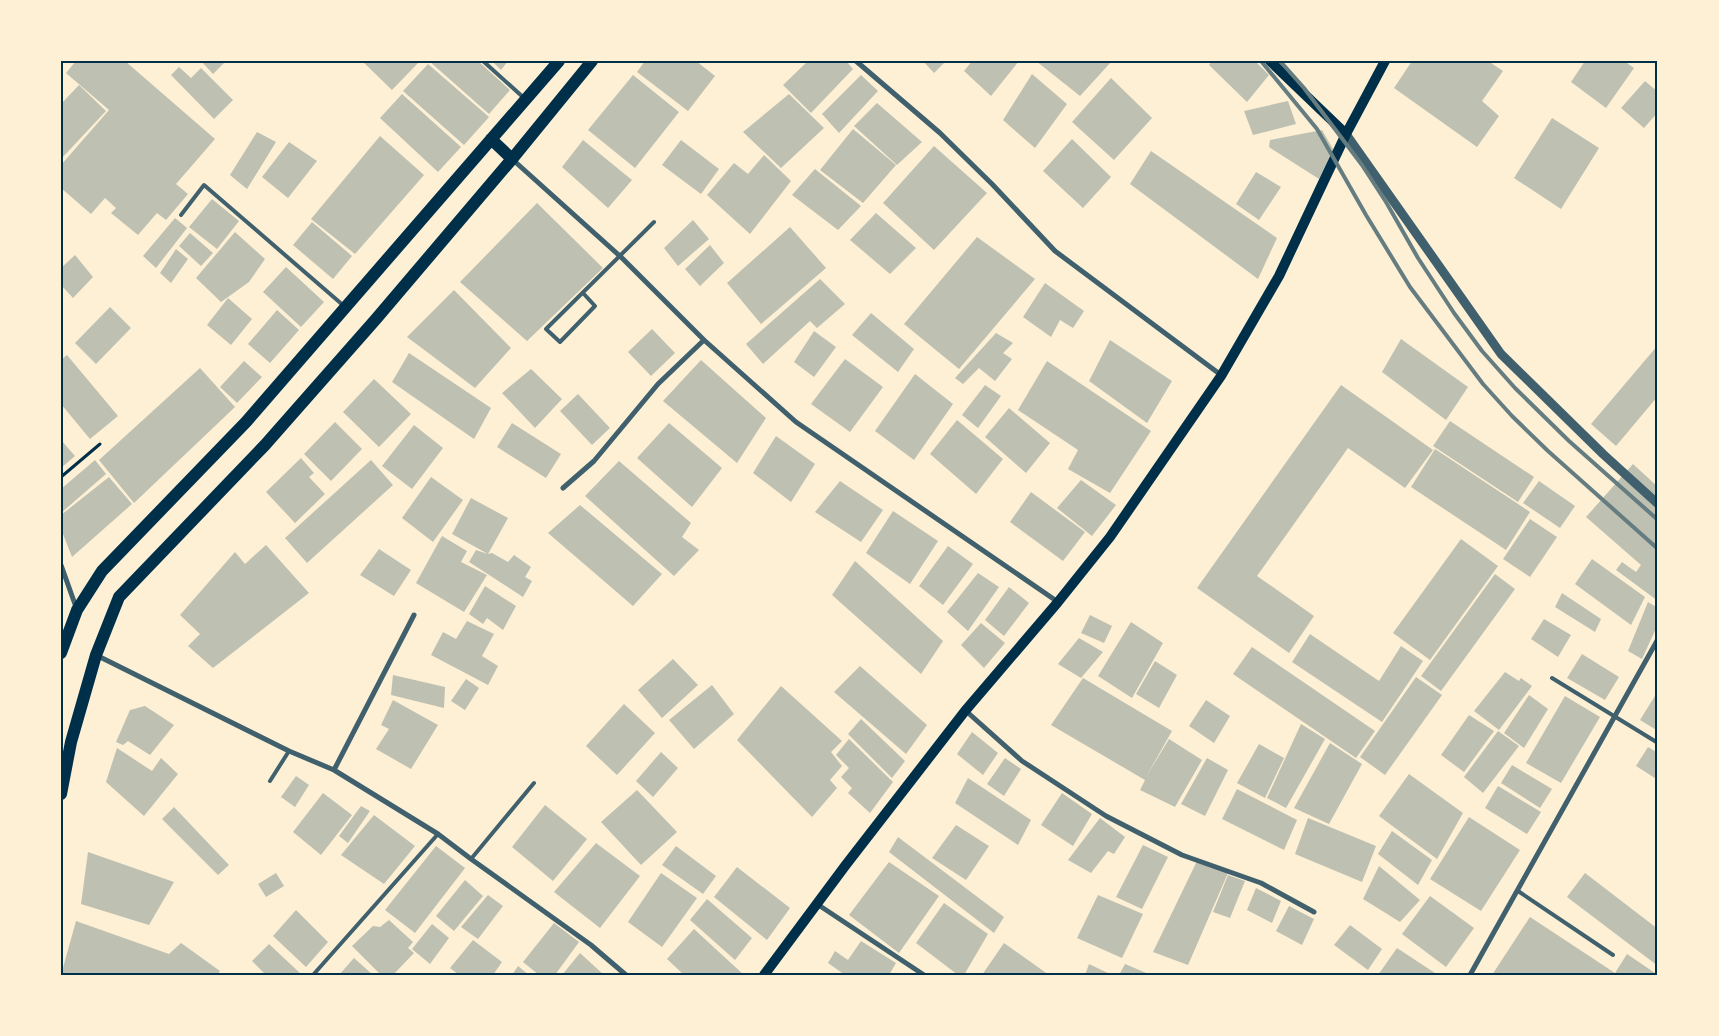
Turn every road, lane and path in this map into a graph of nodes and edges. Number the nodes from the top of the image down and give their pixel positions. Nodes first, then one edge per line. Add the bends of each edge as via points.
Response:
1 (484, 61) edge
2 (559, 61) edge
3 (592, 61) edge
4 (856, 61) edge
5 (1270, 61) edge
6 (1385, 61) edge
7 (526, 100) junction
8 (1346, 134) junction
9 (491, 140) junction
10 (512, 159) junction
11 (181, 215) dead end
12 (654, 222) dead end
13 (621, 257) junction
14 (583, 293) junction
15 (346, 307) junction
16 (704, 340) junction
17 (1221, 376) junction
18 (100, 444) dead end
19 (61, 477) edge
20 (563, 488) dead end
21 (1658, 504) edge
22 (61, 565) edge
23 (1058, 602) junction
24 (77, 610) junction
25 (414, 615) dead end
26 (1658, 639) edge
27 (61, 653) edge
28 (96, 655) junction
29 (1552, 678) dead end
30 (965, 711) junction
31 (1614, 716) junction
32 (1658, 743) edge
33 (289, 751) junction
34 (334, 770) junction
35 (270, 781) dead end
36 (534, 783) dead end
37 (61, 794) edge
38 (438, 834) junction
39 (471, 859) junction
40 (1518, 891) junction
41 (817, 904) junction
42 (1314, 912) dead end
43 (1613, 955) dead end
44 (313, 975) edge
45 (626, 975) edge
46 (764, 975) edge
47 (924, 975) edge
48 (1470, 975) edge

1 - 7 lane
2 - 7 main road
3 - 10 main road
4 - 17 street via 940,133 1055,252
5 - 8 main road
6 - 8 main road
7 - 9 main road
8 - 17 main road via 1278,276
8 - 21 street via 1501,354
9 - 10 main road
9 - 15 main road
10 - 13 street
10 - 28 main road via 272,437 119,597
11 - 15 lane via 204,185
12 - 13 lane
13 - 14 lane
13 - 16 street
14 - 14 lane via 546,329 560,342 595,306
15 - 24 main road via 246,422 102,571
16 - 20 street via 658,384 594,461
16 - 23 street via 796,422
17 - 23 main road via 1110,537
18 - 19 path
22 - 24 street
23 - 30 main road
24 - 27 main road
25 - 34 street
26 - 31 street
28 - 33 street
28 - 37 main road via 71,742
29 - 31 lane
30 - 41 main road
30 - 42 street via 1022,761 1106,816 1182,855 1261,883
31 - 32 lane
31 - 40 street
33 - 34 street
33 - 35 lane
34 - 38 street
36 - 39 lane
38 - 39 street
38 - 44 lane
39 - 45 street via 591,945
40 - 43 lane
40 - 48 street
41 - 46 main road
41 - 47 street

